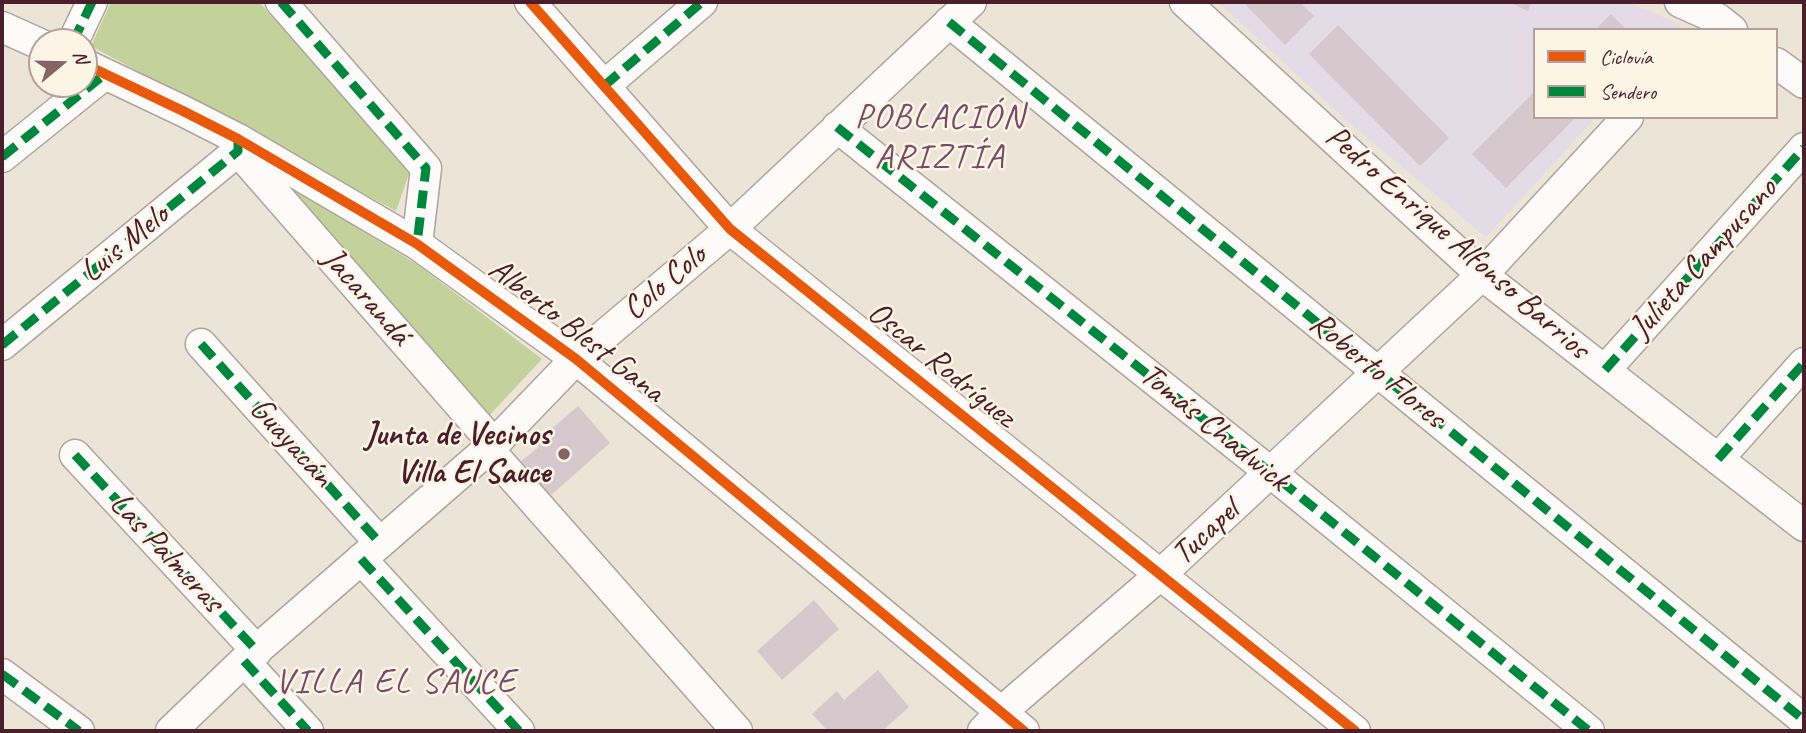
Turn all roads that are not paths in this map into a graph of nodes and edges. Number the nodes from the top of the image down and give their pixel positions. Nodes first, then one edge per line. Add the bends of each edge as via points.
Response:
1 (92, 2) edge
2 (281, 2) edge
3 (530, 2) edge
4 (702, 2) edge
5 (1185, 2) edge
6 (1680, 2) edge
7 (960, 12) edge
8 (1720, 26) edge
9 (2, 27) edge
10 (80, 28) edge
11 (28, 39) edge
12 (1778, 64) edge
13 (98, 71) edge
14 (1804, 83) edge
15 (604, 86) junction
16 (64, 98) edge
17 (1626, 119) edge
18 (837, 127) junction
19 (238, 145) junction
20 (1804, 148) edge
21 (2, 158) edge
22 (730, 229) junction
23 (417, 244) junction
24 (1482, 275) junction
25 (201, 344) dead end
26 (2, 345) edge
27 (576, 359) junction
28 (1804, 363) edge
29 (1605, 370) junction
30 (1378, 372) junction
31 (491, 446) junction
32 (75, 454) dead end
33 (1718, 459) junction
34 (1270, 472) junction
35 (1804, 526) edge
36 (371, 551) junction
37 (1160, 575) junction
38 (251, 656) junction
39 (2, 674) edge
40 (1804, 720) edge
41 (992, 722) edge
42 (79, 731) edge
43 (171, 731) edge
44 (308, 731) edge
45 (519, 731) edge
46 (737, 731) edge
47 (1024, 731) edge
48 (1355, 731) edge
49 (1589, 731) edge

1 - 10 street
2 - 23 street via 426,168
3 - 15 street, Oscar Rodríguez
4 - 15 street
5 - 24 street, Pedro Enrique Alfonso Barrios
6 - 8 street
7 - 18 street, Colo Colo
7 - 30 street, Roberto Flores
9 - 11 street
12 - 14 street
13 - 19 street, Alberto Blest Gana via 183,110
15 - 22 street, Oscar Rodríguez
16 - 21 street
17 - 24 street, Tucapel
18 - 22 street, Colo Colo
18 - 34 street, Tomás Chadwick
19 - 23 street, Alberto Blest Gana
19 - 26 street, Luis Melo
19 - 31 street, Jacarandá
20 - 29 street, Julieta Campusano
22 - 27 street, Colo Colo
22 - 37 street, Oscar Rodríguez
23 - 27 street, Alberto Blest Gana
24 - 29 street, Pedro Enrique Alfonso Barrios
24 - 30 street, Tucapel
25 - 36 street, Guayacán
27 - 31 street, Colo Colo
27 - 41 street, Alberto Blest Gana
28 - 33 street
29 - 33 street, Pedro Enrique Alfonso Barrios
30 - 34 street, Tucapel
30 - 40 street, Roberto Flores
31 - 36 street, Colo Colo
31 - 46 street, Jacarandá
32 - 38 street, Las Palmeras
33 - 35 street, Pedro Enrique Alfonso Barrios
34 - 37 street, Tucapel
34 - 49 street, Tomás Chadwick
36 - 38 street, Colo Colo
36 - 45 street, Guayacán
37 - 41 street, Tucapel
37 - 48 street, Oscar Rodríguez
38 - 43 street, Colo Colo
38 - 44 street, Las Palmeras
39 - 42 street
41 - 47 street, Alberto Blest Gana

